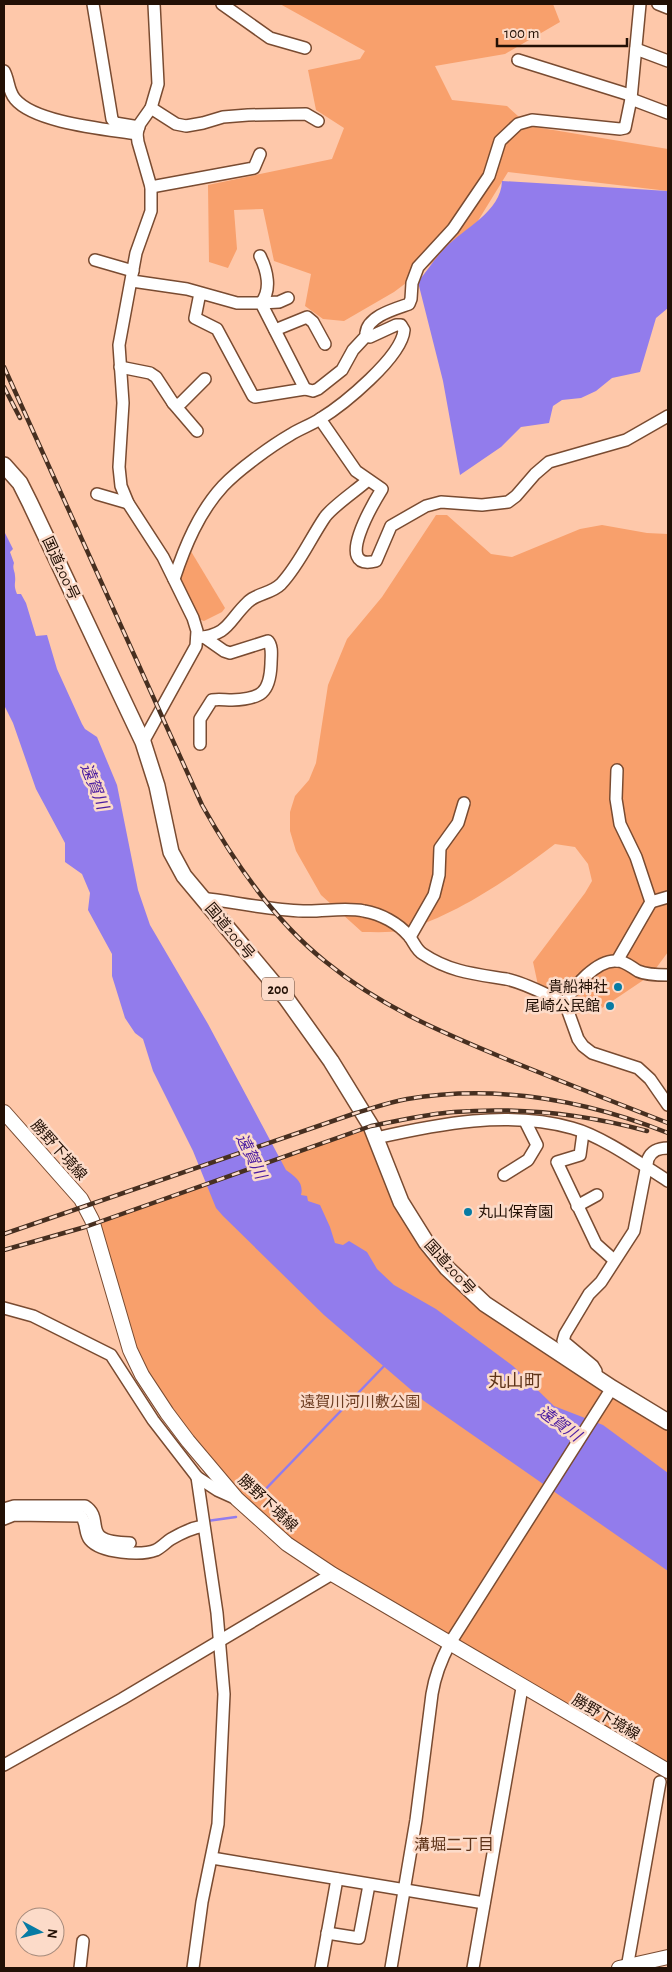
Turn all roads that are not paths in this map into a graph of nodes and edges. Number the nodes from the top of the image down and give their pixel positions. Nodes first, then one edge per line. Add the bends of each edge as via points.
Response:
1 (93, 4) edge
2 (154, 4) edge
3 (222, 4) edge
4 (640, 4) edge
5 (658, 4) edge
6 (668, 8) edge
7 (305, 48) dead end
8 (636, 49) junction
9 (518, 60) dead end
10 (668, 61) edge
11 (4, 71) edge
12 (630, 97) junction
13 (151, 108) junction
14 (668, 113) edge
15 (318, 121) dead end
16 (138, 130) junction
17 (260, 154) dead end
18 (151, 186) junction
19 (260, 256) dead end
20 (95, 260) dead end
21 (132, 276) junction
22 (200, 293) junction
23 (288, 298) dead end
24 (261, 303) junction
25 (275, 330) junction
26 (367, 334) junction
27 (325, 344) dead end
28 (120, 367) junction
29 (205, 379) dead end
30 (305, 389) junction
31 (172, 403) junction
32 (668, 416) edge
33 (320, 419) junction
34 (197, 430) dead end
35 (4, 465) edge
36 (368, 480) junction
37 (97, 494) dead end
38 (128, 503) junction
39 (174, 579) junction
40 (201, 638) junction
41 (143, 742) junction
42 (200, 744) dead end
43 (617, 770) dead end
44 (464, 803) dead end
45 (668, 897) edge
46 (201, 898) junction
47 (651, 902) junction
48 (410, 937) junction
49 (617, 961) junction
50 (668, 975) edge
51 (565, 1003) junction
52 (668, 1104) edge
53 (4, 1112) edge
54 (525, 1121) junction
55 (583, 1133) junction
56 (376, 1138) junction
57 (668, 1148) edge
58 (647, 1168) junction
59 (504, 1175) dead end
60 (668, 1177) edge
61 (597, 1195) dead end
62 (577, 1206) junction
63 (614, 1260) junction
64 (4, 1308) edge
65 (595, 1377) junction
66 (611, 1391) junction
67 (668, 1422) edge
68 (197, 1477) junction
69 (237, 1500) junction
70 (4, 1509) edge
71 (4, 1519) edge
72 (203, 1523) junction
73 (130, 1543) dead end
74 (117, 1548) junction
75 (332, 1574) junction
76 (453, 1639) junction
77 (219, 1642) junction
78 (522, 1688) junction
79 (4, 1765) edge
80 (664, 1777) edge
81 (212, 1858) junction
82 (337, 1879) junction
83 (369, 1885) junction
84 (405, 1891) junction
85 (484, 1903) junction
86 (327, 1933) junction
87 (83, 1940) dead end
88 (668, 1957) edge
89 (80, 1968) edge
90 (192, 1968) edge
91 (321, 1968) edge
92 (391, 1968) edge
93 (472, 1968) edge
94 (624, 1968) edge

1 - 16 street via 112,119 115,123
2 - 13 street via 158,84
3 - 7 street via 270,38
4 - 8 street
5 - 6 street
8 - 10 street
8 - 12 street
9 - 12 street
11 - 16 street via 12,95 21,106 36,114 58,120
12 - 14 street
12 - 26 street via 625,128 532,120 518,124 500,141 488,176 454,229 418,267 409,304 374,320 366,330
13 - 15 street via 176,124 186,126 248,115 306,114
13 - 16 street
16 - 18 street via 138,142
17 - 18 street via 254,168
18 - 21 street via 151,211 136,253
19 - 24 street via 268,284 266,298
20 - 21 street
21 - 22 street
21 - 28 street via 119,345
22 - 24 street via 237,303
22 - 30 street via 195,318 217,329 253,396
23 - 24 street
24 - 25 street
25 - 27 street via 307,318 313,322
25 - 30 street
26 - 30 street via 342,370 318,389
26 - 33 street via 376,336 396,325 404,330 404,337 396,350 380,369
28 - 31 street via 156,377
28 - 38 street via 123,402 118,467
29 - 31 street via 181,403
31 - 34 street
32 - 36 street via 626,440 549,462 508,502 482,505 441,502 426,506 391,526 376,561 367,563 357,556 356,547 366,514 382,489
33 - 36 street via 356,471
33 - 39 street via 289,435 223,486 185,545
35 - 41 highway, 国道200号 / 200 via 30,503
36 - 40 street via 326,516 281,584 249,601 223,631
37 - 38 street
38 - 39 street via 164,557
39 - 40 street
40 - 41 street
40 - 42 street via 230,653 268,641 271,648 267,688 252,697 212,700 200,719
41 - 46 highway, 国道200号 / 200 via 157,786 171,852
43 - 47 street via 616,799 620,824 636,857
44 - 48 street via 458,823 440,848 434,895
45 - 47 street
46 - 48 street via 290,910 364,911 398,925
46 - 56 highway, 国道200号 / 200 via 286,998 331,1061
47 - 49 street
48 - 51 street via 420,952 456,970 507,980
49 - 50 street via 645,973
49 - 51 street via 605,963 586,975
51 - 52 street via 583,1046 592,1053 638,1068
53 - 69 main road, 勝野下境線 via 81,1199 92,1220 130,1350 142,1375 188,1441
54 - 55 street via 573,1128
54 - 56 street via 472,1122
54 - 59 street via 537,1145 528,1160
55 - 58 street via 605,1142
55 - 62 street via 580,1155 558,1162
56 - 65 highway, 国道200号 / 200 via 401,1202 447,1268 485,1304
57 - 58 street via 661,1148 650,1155
58 - 60 street
58 - 63 street via 634,1231
61 - 62 street
62 - 63 street via 596,1244
63 - 65 street via 601,1282 589,1294 563,1341 593,1366
64 - 68 street via 33,1316 111,1355 153,1420
65 - 66 highway, 国道200号 / 200
66 - 67 highway, 国道200号 / 200
66 - 76 street
68 - 69 street
68 - 72 street
69 - 75 main road, 勝野下境線 via 287,1544
70 - 74 street via 14,1506 85,1506 92,1512 96,1533
71 - 74 street via 14,1515 81,1516 90,1540 104,1550
72 - 74 street via 152,1551
72 - 77 street
73 - 74 street
75 - 76 main road, 勝野下境線 via 388,1608
75 - 77 street
76 - 78 main road, 勝野下境線
76 - 84 street via 435,1675
77 - 79 street
77 - 81 street via 224,1694 218,1824
78 - 80 main road, 勝野下境線
78 - 85 street
80 - 94 street
81 - 82 street
81 - 90 street
82 - 83 street
82 - 86 street
83 - 84 street
83 - 86 street via 359,1938
84 - 85 street
84 - 92 street
85 - 93 street
86 - 91 street
87 - 89 street
88 - 94 main road

